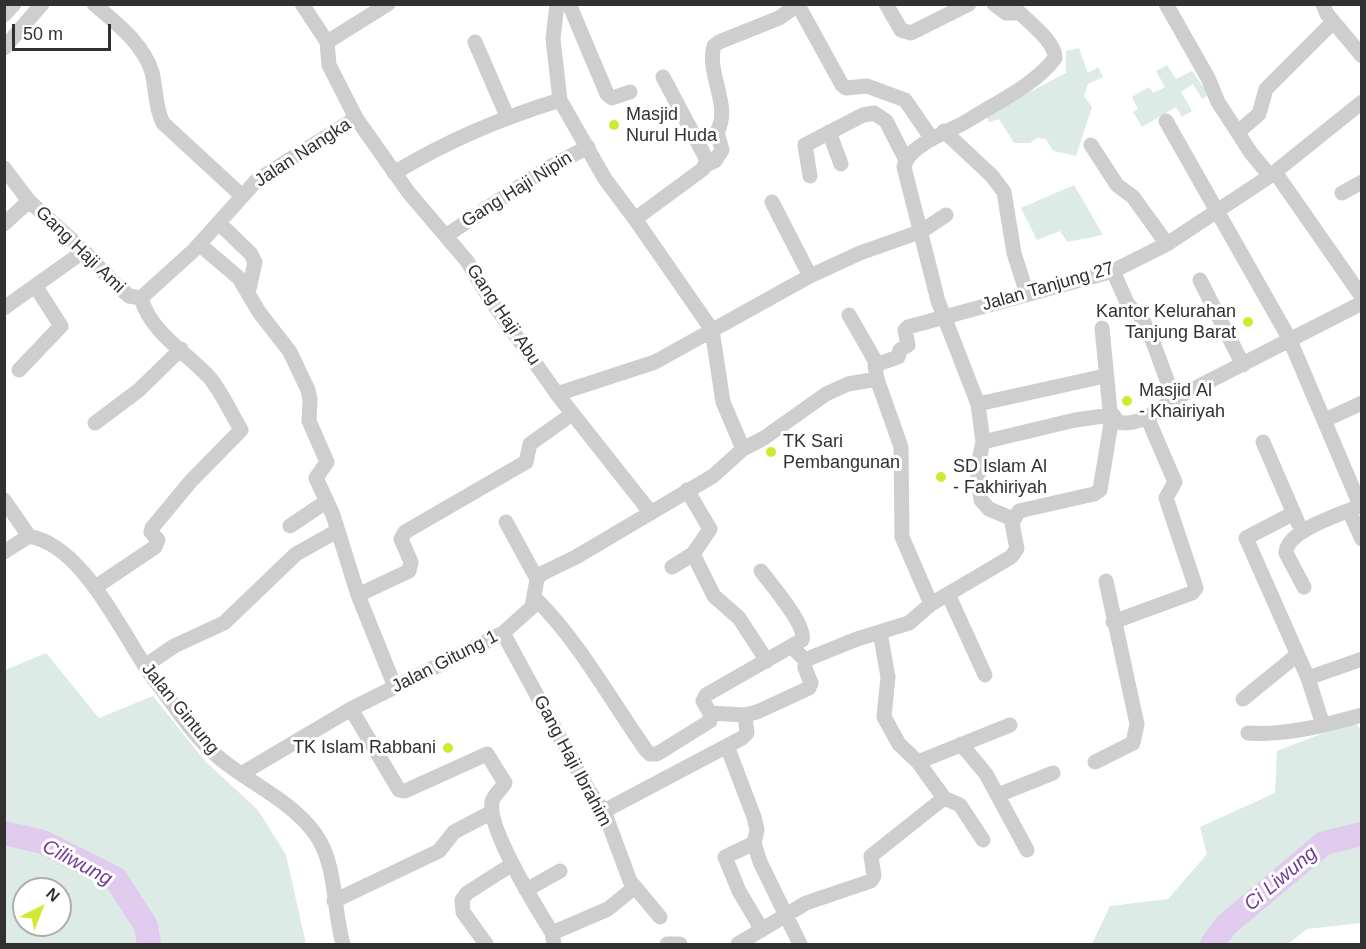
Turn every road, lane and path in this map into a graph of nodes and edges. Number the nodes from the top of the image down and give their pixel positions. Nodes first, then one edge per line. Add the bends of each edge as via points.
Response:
1 (14, 4) edge
2 (42, 4) edge
3 (94, 4) edge
4 (302, 4) edge
5 (388, 4) edge
6 (557, 4) edge
7 (569, 4) edge
8 (886, 4) edge
9 (969, 4) edge
10 (994, 4) edge
11 (1034, 4) edge
12 (1166, 4) edge
13 (1323, 4) edge
14 (799, 5) edge
15 (776, 11) edge
16 (1020, 13) junction
17 (4, 15) edge
18 (1333, 22) junction
19 (327, 42) junction
20 (475, 42) dead end
21 (4, 48) edge
22 (1362, 56) edge
23 (663, 77) dead end
24 (630, 92) dead end
25 (560, 100) junction
26 (1362, 102) edge
27 (507, 116) junction
28 (356, 118) junction
29 (1166, 122) dead end
30 (829, 132) junction
31 (1238, 132) junction
32 (938, 135) junction
33 (1091, 145) dead end
34 (588, 147) junction
35 (906, 160) junction
36 (841, 164) dead end
37 (706, 165) junction
38 (4, 168) edge
39 (394, 173) junction
40 (1273, 174) junction
41 (810, 176) dead end
42 (1362, 182) edge
43 (1342, 193) dead end
44 (241, 195) junction
45 (28, 201) junction
46 (772, 202) dead end
47 (1218, 210) junction
48 (946, 214) dead end
49 (635, 219) junction
50 (219, 223) junction
51 (4, 224) edge
52 (922, 231) junction
53 (447, 235) junction
54 (199, 244) junction
55 (1167, 244) junction
56 (84, 251) junction
57 (1113, 271) junction
58 (810, 276) junction
59 (1200, 280) dead end
60 (36, 287) junction
61 (248, 294) junction
62 (1027, 294) junction
63 (1362, 297) edge
64 (141, 298) junction
65 (1362, 303) edge
66 (4, 308) edge
67 (849, 315) dead end
68 (944, 316) junction
69 (1102, 328) dead end
70 (712, 330) junction
71 (1290, 338) junction
72 (181, 349) junction
73 (1243, 365) junction
74 (20, 370) dead end
75 (877, 371) junction
76 (1105, 375) junction
77 (557, 394) junction
78 (1174, 399) junction
79 (1362, 403) edge
80 (978, 404) junction
81 (573, 414) junction
82 (1148, 417) junction
83 (1113, 418) junction
84 (1325, 420) junction
85 (95, 423) dead end
86 (983, 442) junction
87 (1263, 442) dead end
88 (743, 449) junction
89 (687, 490) junction
90 (4, 500) edge
91 (327, 501) junction
92 (1357, 507) edge
93 (651, 513) junction
94 (1294, 513) junction
95 (1013, 519) junction
96 (506, 522) dead end
97 (290, 526) dead end
98 (337, 531) junction
99 (1302, 531) junction
100 (29, 536) junction
101 (1362, 539) edge
102 (4, 552) edge
103 (693, 554) junction
104 (672, 567) dead end
105 (761, 571) dead end
106 (537, 579) junction
107 (1106, 581) dead end
108 (96, 586) junction
109 (1304, 587) dead end
110 (948, 594) junction
111 (358, 595) junction
112 (536, 599) junction
113 (931, 604) junction
114 (1113, 622) junction
115 (880, 632) junction
116 (503, 633) junction
117 (792, 647) junction
118 (1297, 655) junction
119 (1362, 659) edge
120 (805, 660) junction
121 (767, 661) junction
122 (145, 666) junction
123 (985, 675) dead end
124 (1308, 678) junction
125 (395, 687) junction
126 (1243, 699) dead end
127 (351, 709) junction
128 (710, 713) junction
129 (745, 715) junction
130 (1362, 715) edge
131 (1010, 725) dead end
132 (1323, 725) junction
133 (1248, 733) dead end
134 (961, 744) junction
135 (727, 746) junction
136 (918, 762) junction
137 (1095, 762) dead end
138 (1053, 773) dead end
139 (241, 774) junction
140 (998, 795) junction
141 (944, 798) junction
142 (492, 812) junction
143 (604, 812) junction
144 (983, 840) dead end
145 (754, 843) junction
146 (1027, 850) dead end
147 (511, 865) junction
148 (560, 871) dead end
149 (635, 887) junction
150 (526, 890) junction
151 (334, 901) junction
152 (787, 914) junction
153 (660, 917) dead end
154 (762, 930) junction
155 (553, 939) edge
156 (343, 945) edge
157 (486, 945) edge
158 (667, 945) edge
159 (680, 945) edge
160 (738, 945) edge
161 (800, 945) edge

1 - 17 street
2 - 21 street
3 - 44 street via 124,31 148,61 163,123
4 - 19 street
5 - 19 street
6 - 25 street via 553,39
7 - 24 street via 607,94 612,98
8 - 9 street via 901,30 911,33
10 - 16 street via 1006,13
11 - 16 street
12 - 31 street
13 - 18 street
14 - 15 street
14 - 32 street via 842,85 867,86 905,100
15 - 37 street via 713,49 722,111 717,137 722,150 715,161
16 - 32 street via 1041,34 1056,58 1019,88
18 - 22 street
18 - 31 street via 1266,89 1259,114
19 - 28 street, Jalan Nangka via 329,65
20 - 27 street
23 - 37 street via 706,153
25 - 27 street
25 - 34 street
26 - 40 street, Jalan Tanjung 27
27 - 39 street via 444,143
28 - 39 street, Gang Haji Abu
28 - 44 street, Jalan Nangka via 270,171
29 - 47 street
30 - 35 street via 874,113 885,122
30 - 36 street
30 - 41 street via 804,148
31 - 40 street via 1251,153
32 - 35 street
32 - 62 street via 992,176 1004,192 1014,253
33 - 55 street via 1117,185 1133,197
34 - 49 street via 605,179
34 - 53 street, Gang Haji Nipin via 546,169
35 - 52 street via 904,170
37 - 49 street
38 - 45 street, Gang Haji Ami
39 - 53 street, Gang Haji Abu
40 - 47 street, Jalan Tanjung 27
40 - 63 street
42 - 43 street
44 - 50 street, Jalan Nangka
45 - 51 street
45 - 56 street, Gang Haji Ami
46 - 58 street
47 - 55 street, Jalan Tanjung 27
47 - 71 street
48 - 52 street
49 - 70 street
50 - 54 street, Jalan Nangka
50 - 61 street via 255,262
52 - 58 street
52 - 68 street
53 - 77 street, Gang Haji Abu
54 - 61 street via 239,278
54 - 64 street, Jalan Nangka
55 - 57 street, Jalan Tanjung 27
56 - 60 street
56 - 64 street, Gang Haji Ami via 122,291
57 - 62 street, Jalan Tanjung 27
57 - 78 street via 1128,305 1150,334
58 - 70 street
59 - 73 street
60 - 66 street
60 - 74 street via 61,326
61 - 91 street via 290,352 308,390 309,420 327,462 316,478
62 - 68 street, Jalan Tanjung 27
64 - 72 street, Gang Haji Ami via 150,319
65 - 71 street
67 - 75 street
68 - 75 street, Jalan Tanjung 27 via 908,327 908,345
68 - 80 street
69 - 76 street
70 - 77 street via 655,362
70 - 88 street via 723,402
71 - 73 street
71 - 84 street
72 - 85 street via 139,390
72 - 108 street, Gang Haji Ami via 212,381 241,430 190,481 152,528 157,544
73 - 78 street
75 - 88 street via 837,387
75 - 113 street via 901,447 902,537
76 - 80 street
76 - 83 street
77 - 81 street, Gang Haji Abu
78 - 82 street
79 - 84 street
80 - 86 street
81 - 93 street, Gang Haji Abu
81 - 111 street via 530,444 526,462 405,532 401,539 411,562 409,571
82 - 83 street via 1129,423
82 - 114 street via 1175,482 1166,498 1196,588 1192,593
83 - 86 street via 1075,420
83 - 95 street via 1099,493 1022,509
84 - 92 street
86 - 95 street via 977,469 981,500 989,509
87 - 94 street
88 - 89 street via 713,476
89 - 93 street
89 - 103 street via 710,529
90 - 100 street
91 - 97 street
91 - 98 street
92 - 99 street
92 - 101 street
93 - 106 street
94 - 99 street
94 - 118 street via 1246,538
95 - 110 street via 1015,554
96 - 106 street
98 - 111 street
98 - 122 street via 296,554 224,623 174,646
99 - 109 street via 1286,549
100 - 102 street
100 - 108 street, Jalan Gintung via 54,546
103 - 104 street
103 - 121 street via 714,596 739,618
105 - 117 street via 803,633 802,640
106 - 112 street
107 - 114 street
108 - 122 street, Jalan Gintung
110 - 113 street
110 - 123 street
111 - 125 street
112 - 116 street, Jalan Gitung 1
112 - 128 street via 591,666 650,754 657,754 708,723
113 - 115 street via 912,621
114 - 137 street via 1136,733 1128,747
115 - 120 street
115 - 136 street via 888,677 884,717 900,744
116 - 125 street, Jalan Gitung 1
116 - 143 street, Gang Haji Ibrahim
117 - 120 street
117 - 121 street
118 - 124 street
118 - 126 street
119 - 124 street
120 - 129 street via 810,687
121 - 128 street via 706,695 703,701
122 - 139 street, Jalan Gintung via 206,747
124 - 132 street
125 - 127 street, Jalan Gitung 1
127 - 139 street, Jalan Gitung 1
127 - 142 street via 399,790 416,787 487,754 505,783 492,802
128 - 129 street
129 - 135 street via 747,733
130 - 132 street
131 - 134 street
132 - 133 street via 1267,734
134 - 136 street
134 - 140 street via 978,762
135 - 143 street
135 - 145 street via 754,817
136 - 141 street
138 - 140 street
139 - 151 street, Jalan Gintung via 291,809 316,835 323,848
140 - 146 street
141 - 144 street via 960,806
141 - 152 street via 871,856 871,881 814,899
142 - 147 street
142 - 151 street via 454,832 439,851
143 - 149 street, Gang Haji Ibrahim via 620,859
145 - 152 street
145 - 154 street via 725,857
147 - 150 street
147 - 157 street via 462,900 463,912
148 - 150 street
149 - 153 street, Gang Haji Ibrahim
149 - 155 street via 608,909
150 - 155 street
151 - 156 street, Jalan Gintung
152 - 154 street
152 - 161 street
154 - 160 street
158 - 159 street

